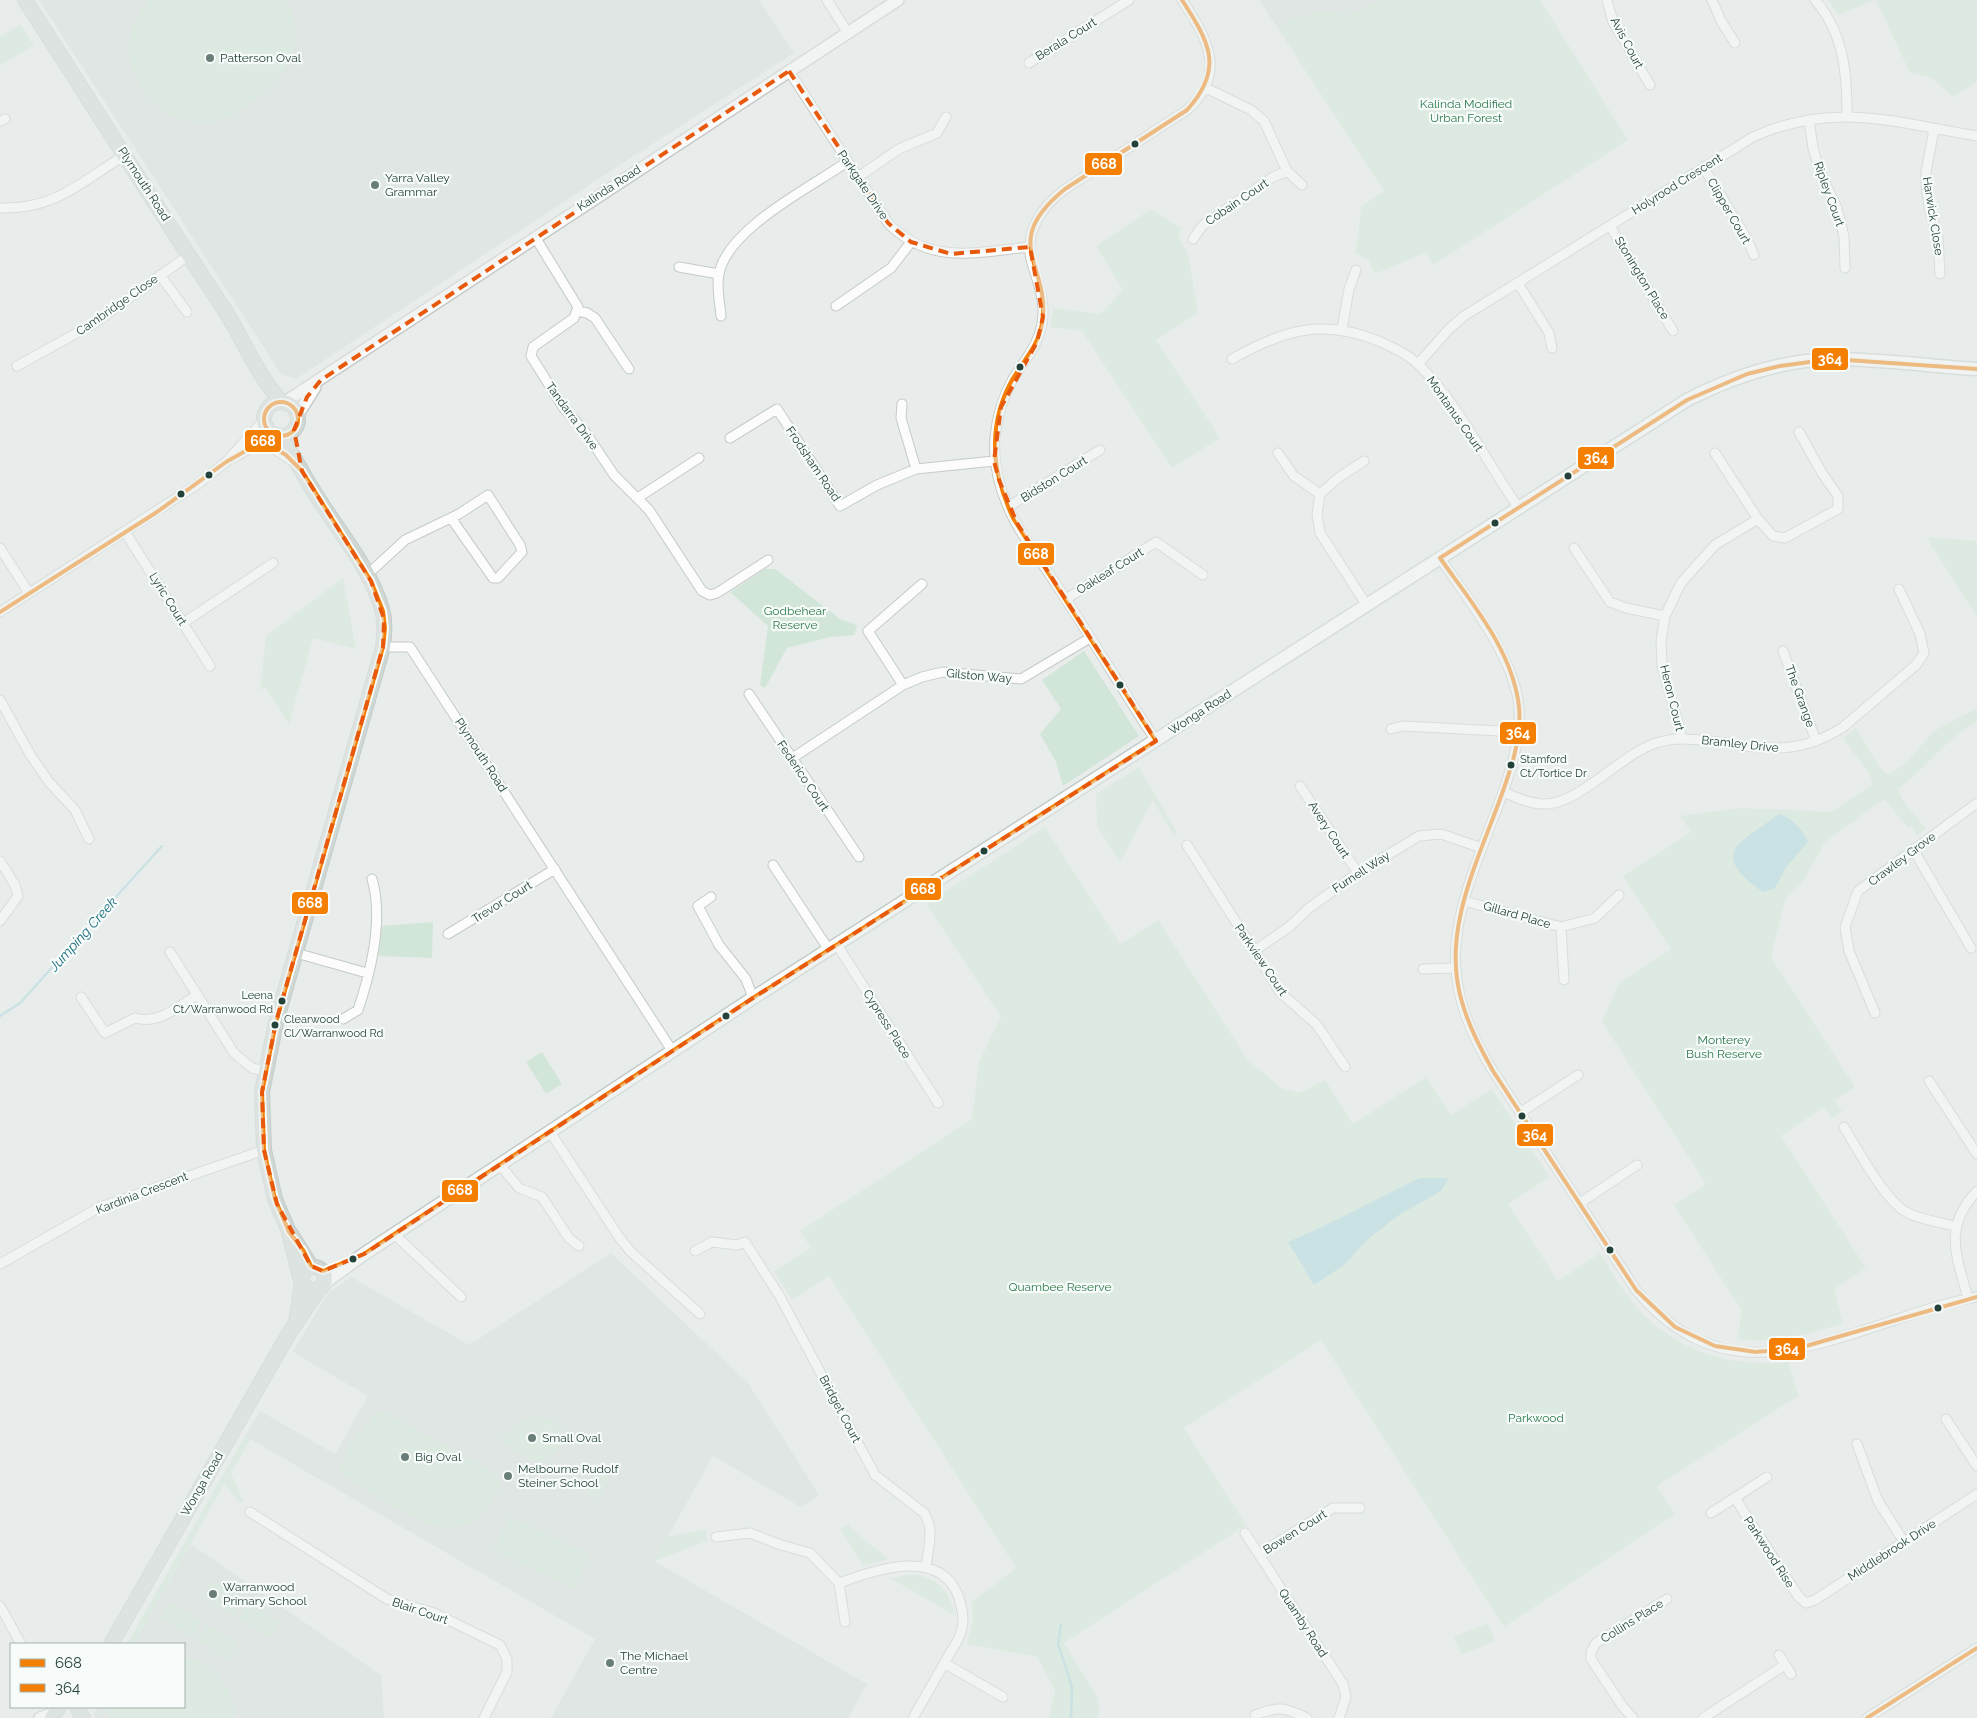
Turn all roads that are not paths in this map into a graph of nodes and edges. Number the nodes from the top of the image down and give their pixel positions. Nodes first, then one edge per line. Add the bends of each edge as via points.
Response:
1 (25, 0) edge
2 (827, 0) edge
3 (898, 0) edge
4 (1129, 0) edge
5 (1182, 0) edge
6 (1607, 0) edge
7 (1712, 0) edge
8 (1815, 0) edge
9 (848, 33) junction
10 (1735, 43) dead end
11 (1029, 63) dead end
12 (789, 71) junction
13 (1650, 85) dead end
14 (1206, 88) junction
15 (1847, 115) junction
16 (946, 117) dead end
17 (1809, 120) junction
18 (1934, 129) junction
19 (1977, 136) edge
20 (125, 155) junction
21 (848, 162) junction
22 (1704, 168) junction
23 (1286, 171) junction
24 (858, 177) junction
25 (1302, 185) dead end
26 (0, 208) edge
27 (1610, 226) junction
28 (534, 237) junction
29 (1193, 239) dead end
30 (910, 242) junction
31 (1030, 247) junction
32 (189, 255) junction
33 (1754, 255) dead end
34 (679, 267) dead end
35 (1845, 268) dead end
36 (1356, 270) dead end
37 (719, 274) junction
38 (1940, 274) dead end
39 (160, 275) junction
40 (1518, 283) junction
41 (836, 306) dead end
42 (187, 312) dead end
43 (577, 312) junction
44 (721, 316) dead end
45 (1342, 329) junction
46 (1673, 331) dead end
47 (1552, 348) dead end
48 (1232, 359) dead end
49 (1418, 364) junction
50 (17, 366) dead end
51 (629, 369) dead end
52 (1977, 369) edge
53 (258, 371) junction
54 (321, 380) junction
55 (299, 395) junction
56 (284, 402) junction
57 (902, 404) dead end
58 (265, 416) junction
59 (297, 416) junction
60 (294, 430) junction
61 (1799, 432) dead end
62 (272, 437) junction
63 (730, 438) dead end
64 (1100, 450) dead end
65 (1278, 453) dead end
66 (1715, 453) dead end
67 (699, 458) dead end
68 (994, 461) junction
69 (1364, 461) dead end
70 (226, 462) junction
71 (916, 468) junction
72 (302, 471) junction
73 (1320, 494) junction
74 (639, 498) junction
75 (1008, 507) junction
76 (1518, 507) junction
77 (451, 518) junction
78 (1758, 518) junction
79 (125, 532) junction
80 (0, 548) edge
81 (1574, 548) dead end
82 (1440, 558) junction
83 (768, 560) dead end
84 (273, 563) dead end
85 (367, 575) junction
86 (1203, 575) dead end
87 (922, 584) dead end
88 (1899, 589) dead end
89 (29, 593) junction
90 (1066, 599) junction
91 (1366, 604) junction
92 (0, 612) edge
93 (1665, 616) junction
94 (183, 623) junction
95 (1090, 638) junction
96 (383, 648) junction
97 (1783, 651) dead end
98 (210, 666) dead end
99 (903, 685) junction
100 (749, 694) dead end
101 (0, 700) edge
102 (1391, 729) dead end
103 (1518, 732) junction
104 (1682, 738) junction
105 (1156, 741) junction
106 (1816, 741) junction
107 (791, 759) junction
108 (1300, 786) dead end
109 (1503, 792) junction
110 (1977, 804) edge
111 (89, 839) dead end
112 (1187, 845) dead end
113 (1482, 848) junction
114 (1913, 849) junction
115 (859, 857) dead end
116 (0, 861) edge
117 (773, 865) dead end
118 (555, 869) junction
119 (1358, 873) junction
120 (372, 879) dead end
121 (1619, 895) dead end
122 (710, 897) dead end
123 (1464, 900) junction
124 (0, 921) edge
125 (1561, 927) junction
126 (448, 934) dead end
127 (833, 947) junction
128 (1971, 948) dead end
129 (1254, 951) junction
130 (170, 952) dead end
131 (296, 953) junction
132 (1455, 968) junction
133 (1423, 969) dead end
134 (367, 973) junction
135 (1564, 980) dead end
136 (197, 995) junction
137 (81, 997) dead end
138 (753, 998) junction
139 (1874, 1013) dead end
140 (343, 1019) dead end
141 (673, 1052) junction
142 (1345, 1067) dead end
143 (265, 1071) junction
144 (1578, 1075) dead end
145 (1929, 1081) dead end
146 (938, 1103) dead end
147 (1521, 1112) junction
148 (1844, 1127) dead end
149 (550, 1132) junction
150 (264, 1150) junction
151 (1977, 1154) edge
152 (500, 1165) junction
153 (1637, 1165) dead end
154 (1977, 1191) edge
155 (1580, 1203) junction
156 (1955, 1226) junction
157 (289, 1232) junction
158 (394, 1234) junction
159 (579, 1246) dead end
160 (695, 1252) dead end
161 (0, 1264) edge
162 (319, 1277) junction
163 (301, 1280) junction
164 (461, 1297) dead end
165 (1973, 1298) edge
166 (700, 1314) dead end
167 (295, 1324) junction
168 (1946, 1419) dead end
169 (1856, 1444) dead end
170 (1977, 1466) edge
171 (1767, 1476) dead end
172 (1977, 1494) edge
173 (1735, 1498) junction
174 (1360, 1508) dead end
175 (250, 1512) dead end
176 (1711, 1513) dead end
177 (1246, 1533) dead end
178 (716, 1537) dead end
179 (1904, 1542) junction
180 (1260, 1554) junction
181 (926, 1567) junction
182 (839, 1582) junction
183 (1667, 1599) dead end
184 (1806, 1603) joint
185 (0, 1606) edge
186 (845, 1622) dead end
187 (20, 1643) edge
188 (112, 1643) edge
189 (1977, 1648) edge
190 (1779, 1655) dead end
191 (944, 1663) junction
192 (1785, 1665) junction
193 (1791, 1674) dead end
194 (1003, 1697) dead end
195 (55, 1711) edge
196 (1255, 1714) dead end
197 (40, 1718) edge
198 (484, 1718) edge
199 (913, 1718) edge
200 (1307, 1718) edge
201 (1339, 1718) edge
202 (1634, 1718) edge
203 (1703, 1718) edge
204 (1867, 1718) edge

1 - 20 main road, Plymouth Road
2 - 9 street
3 - 9 street, Kalinda Road
4 - 11 street, Berala Court
5 - 14 street via 1209,47
6 - 13 street, Avis Court via 1613,22
7 - 10 street via 1720,21
8 - 15 street via 1835,31 1842,53 1847,77
9 - 12 street, Kalinda Road
12 - 21 street, Parkgate Drive
12 - 28 street, Kalinda Road
14 - 23 street via 1252,110 1264,121
14 - 31 street via 1187,110 1051,200 1036,223
15 - 17 street, Holyrood Crescent
15 - 18 street, Holyrood Crescent
16 - 24 street via 937,133 898,149
17 - 22 street, Holyrood Crescent via 1760,134
17 - 35 street, Ripley Court via 1820,172 1844,236
18 - 19 street, Holyrood Crescent
18 - 38 street, Harwick Close via 1926,185 1938,238
20 - 26 street via 52,201 30,208
20 - 32 main road, Plymouth Road
21 - 24 street, Parkgate Drive
21 - 37 street via 746,229 729,248
22 - 27 street, Holyrood Crescent
22 - 33 street, Clipper Court via 1746,236
23 - 25 street
23 - 29 street, Cobain Court via 1272,177 1202,226
24 - 30 street, Parkgate Drive via 888,223
27 - 40 street, Holyrood Crescent
27 - 46 street, Stonington Place
28 - 43 street via 576,303
28 - 54 street, Kalinda Road
30 - 31 street, Parkgate Drive via 950,254
30 - 41 street via 891,268
31 - 68 street via 1042,295 1043,316 1037,342 1014,378 1001,407
32 - 39 street, Cambridge Close
32 - 53 main road, Plymouth Road via 227,313
34 - 37 street
36 - 45 street via 1349,288
37 - 44 street
39 - 42 street
39 - 50 street, Cambridge Close via 93,324
40 - 47 street via 1549,333
40 - 49 street, Holyrood Crescent via 1460,319
43 - 51 street via 595,318
43 - 74 street, Tandarra Drive via 574,318 533,346 531,356 563,407 614,475
45 - 48 street, Montanus Court via 1300,330 1285,334
45 - 49 street, Montanus Court via 1394,348
49 - 76 street, Montanus Court via 1443,393
52 - 76 main road, Wonga Road via 1832,360 1780,366 1747,374 1687,400
53 - 55 street via 282,391
53 - 56 main road, Plymouth Road
53 - 58 main road, Plymouth Road
54 - 55 street, Kalinda Road
54 - 59 street, Kalinda Road
55 - 56 street, Kalinda Road
56 - 58 main road via 272,404
56 - 59 main road via 293,407
57 - 71 street via 901,418
58 - 62 main road
58 - 70 street
59 - 60 main road
60 - 62 main road via 284,436
60 - 72 main road
61 - 78 street via 1838,496 1838,508 1785,538 1773,536
62 - 70 street
62 - 72 main road via 289,448
63 - 71 street, Frodsham Road via 777,409 840,506
64 - 75 street, Bidston Court
65 - 73 street via 1294,476
66 - 78 street
67 - 74 street
68 - 71 street, Frodsham Road
68 - 75 street
69 - 73 street
70 - 79 street
72 - 85 main road
73 - 91 street via 1317,515 1320,533
74 - 83 street, Tandarra Drive via 702,591 710,595
75 - 90 street
76 - 82 main road, Wonga Road
77 - 77 street via 493,578 498,578 522,552 488,495
77 - 85 street via 405,540
78 - 93 street, Heron Court via 1715,545 1681,582
79 - 89 street
79 - 94 street, Lyric Court
80 - 89 street
81 - 93 street via 1610,602
82 - 91 main road, Wonga Road
82 - 103 street via 1505,660 1518,706
84 - 94 street
85 - 96 main road via 383,611
86 - 90 street, Oakleaf Court via 1156,542
87 - 99 street via 868,631
88 - 106 street, Bramley Drive via 1920,634 1924,653 1916,665 1842,728
89 - 92 street
90 - 95 street
91 - 105 main road, Wonga Road
93 - 104 street, Heron Court via 1662,665
94 - 98 street, Lyric Court
95 - 99 street, Gilston Way via 1021,679 943,672
95 - 105 street
96 - 118 street, Plymouth Road via 410,647
96 - 131 main road
97 - 106 street, The Grange
99 - 107 street, Gilston Way
100 - 107 street, Federico Court
101 - 111 street via 31,756 75,810
102 - 103 street via 1403,726
103 - 109 street via 1516,753
104 - 106 street, Bramley Drive via 1780,749
104 - 109 street, Bramley Drive via 1656,743 1639,751 1559,802 1534,803
105 - 127 main road, Wonga Road
107 - 115 street, Federico Court
108 - 119 street, Avery Court
109 - 113 street
110 - 114 street, Crawley Grove
112 - 129 street, Parkview Court
113 - 119 street, Furnell Way via 1441,834 1419,836
113 - 123 street
114 - 128 street
114 - 139 street, Crawley Grove via 1858,891 1845,927 1850,951
116 - 124 street via 18,896
117 - 127 street, Cypress Place via 801,910
118 - 126 street, Trevor Court
118 - 141 street, Plymouth Road
119 - 129 street, Furnell Way
120 - 134 street via 376,893 376,930
121 - 125 street, Gillard Place via 1594,918
122 - 138 street via 698,906 719,945 746,979
123 - 125 street, Gillard Place
123 - 132 street via 1457,928
125 - 135 street
127 - 138 main road, Wonga Road
127 - 146 street, Cypress Place
129 - 142 street, Parkview Court via 1281,993 1317,1025
130 - 136 street
131 - 134 street
131 - 143 main road
132 - 133 street
132 - 147 street via 1471,1031
134 - 140 street via 358,1010
136 - 137 street via 158,1018 146,1022 135,1018 105,1033
136 - 143 street via 234,1053 252,1068
138 - 141 main road, Wonga Road
141 - 149 main road, Wonga Road
143 - 150 main road
144 - 147 street
145 - 151 street
147 - 155 street
148 - 156 street via 1894,1202 1923,1219
149 - 152 main road, Wonga Road
149 - 166 street via 619,1237
150 - 157 main road via 275,1199
150 - 161 street, Kardinia Crescent via 100,1207
152 - 158 main road, Wonga Road
152 - 159 street via 519,1188 542,1196 569,1238
153 - 155 street
154 - 156 street via 1967,1202
155 - 165 street via 1651,1308 1677,1329 1705,1344 1743,1353 1782,1352
156 - 165 street via 1955,1246
157 - 162 main road
157 - 163 main road
158 - 162 main road, Wonga Road
158 - 164 street
160 - 181 street, Bridget Court via 712,1242 737,1245 745,1242 780,1295 875,1475 928,1519 931,1526
162 - 163 main road via 304,1270
162 - 163 main road via 308,1290
162 - 167 main road, Wonga Road
163 - 167 main road, Wonga Road
167 - 188 main road, Wonga Road
168 - 170 street
169 - 179 street via 1878,1501
171 - 173 street
172 - 179 street, Middlebrook Drive
173 - 176 street
173 - 184 street, Parkwood Rise via 1798,1596
174 - 180 street, Bowen Court via 1333,1508
175 - 198 street, Blair Court via 387,1599 434,1613 500,1645 508,1666
177 - 180 street, Quamby Road
178 - 182 street via 750,1533 810,1553
179 - 184 street, Middlebrook Drive
180 - 201 street, Quamby Road via 1342,1684 1346,1698
181 - 182 street via 907,1565 868,1572
181 - 191 street via 950,1582 962,1608 961,1632
182 - 186 street
183 - 202 street, Collins Place via 1596,1642 1591,1652 1591,1659
185 - 187 street
189 - 204 street
190 - 192 street
191 - 194 street
191 - 199 street
192 - 193 street
192 - 203 street
195 - 197 street
196 - 200 street via 1275,1708 1288,1709

